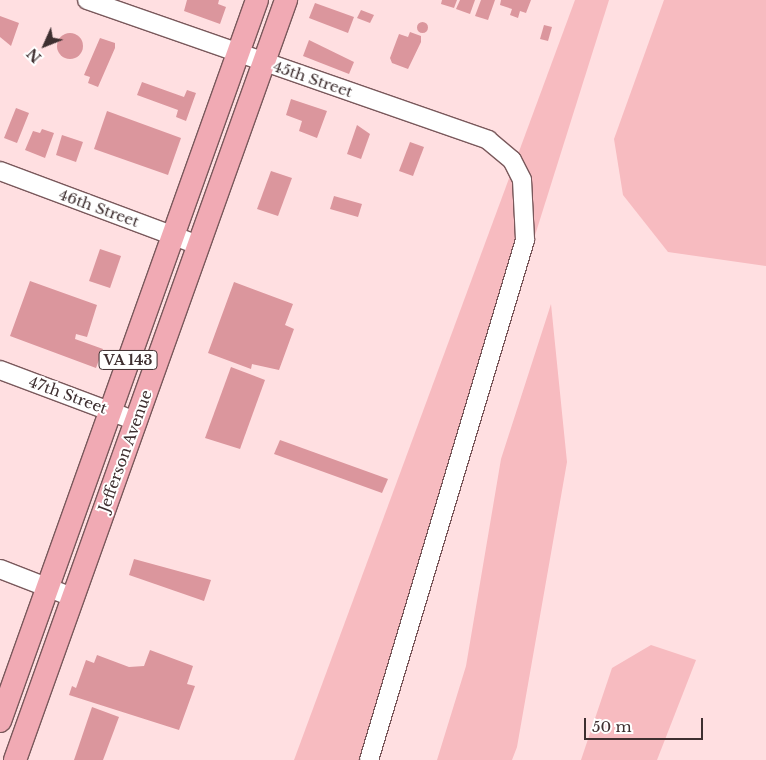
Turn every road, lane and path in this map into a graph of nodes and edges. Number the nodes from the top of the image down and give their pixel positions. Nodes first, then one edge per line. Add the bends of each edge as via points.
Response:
1 (87, 0) edge
2 (257, 0) edge
3 (286, 0) edge
4 (237, 54) junction
5 (264, 63) junction
6 (0, 171) edge
7 (173, 235) junction
8 (198, 245) junction
9 (0, 370) edge
10 (110, 410) junction
11 (136, 421) junction
12 (0, 569) edge
13 (48, 587) junction
14 (72, 597) junction
15 (0, 721) edge
16 (15, 760) edge
17 (369, 760) edge

1 - 4 street, 45th Street
2 - 4 main road, Jefferson Avenue / VA 143
3 - 5 main road, Jefferson Avenue / VA 143
4 - 5 street, 45th Street
4 - 7 main road, Jefferson Avenue / VA 143
5 - 8 main road, Jefferson Avenue / VA 143
5 - 17 street, 45th Street via 488,140 512,160 522,180 527,216 525,240
6 - 7 street, 46th Street
7 - 8 street, 46th Street
7 - 10 main road, Jefferson Avenue / VA 143
8 - 11 main road, Jefferson Avenue / VA 143
9 - 10 street, 47th Street
10 - 11 street, 47th Street
10 - 13 main road, Jefferson Avenue / VA 143
11 - 14 main road, Jefferson Avenue / VA 143
12 - 13 street
13 - 14 street
13 - 15 main road, Jefferson Avenue / VA 143
14 - 16 main road, Jefferson Avenue / VA 143

